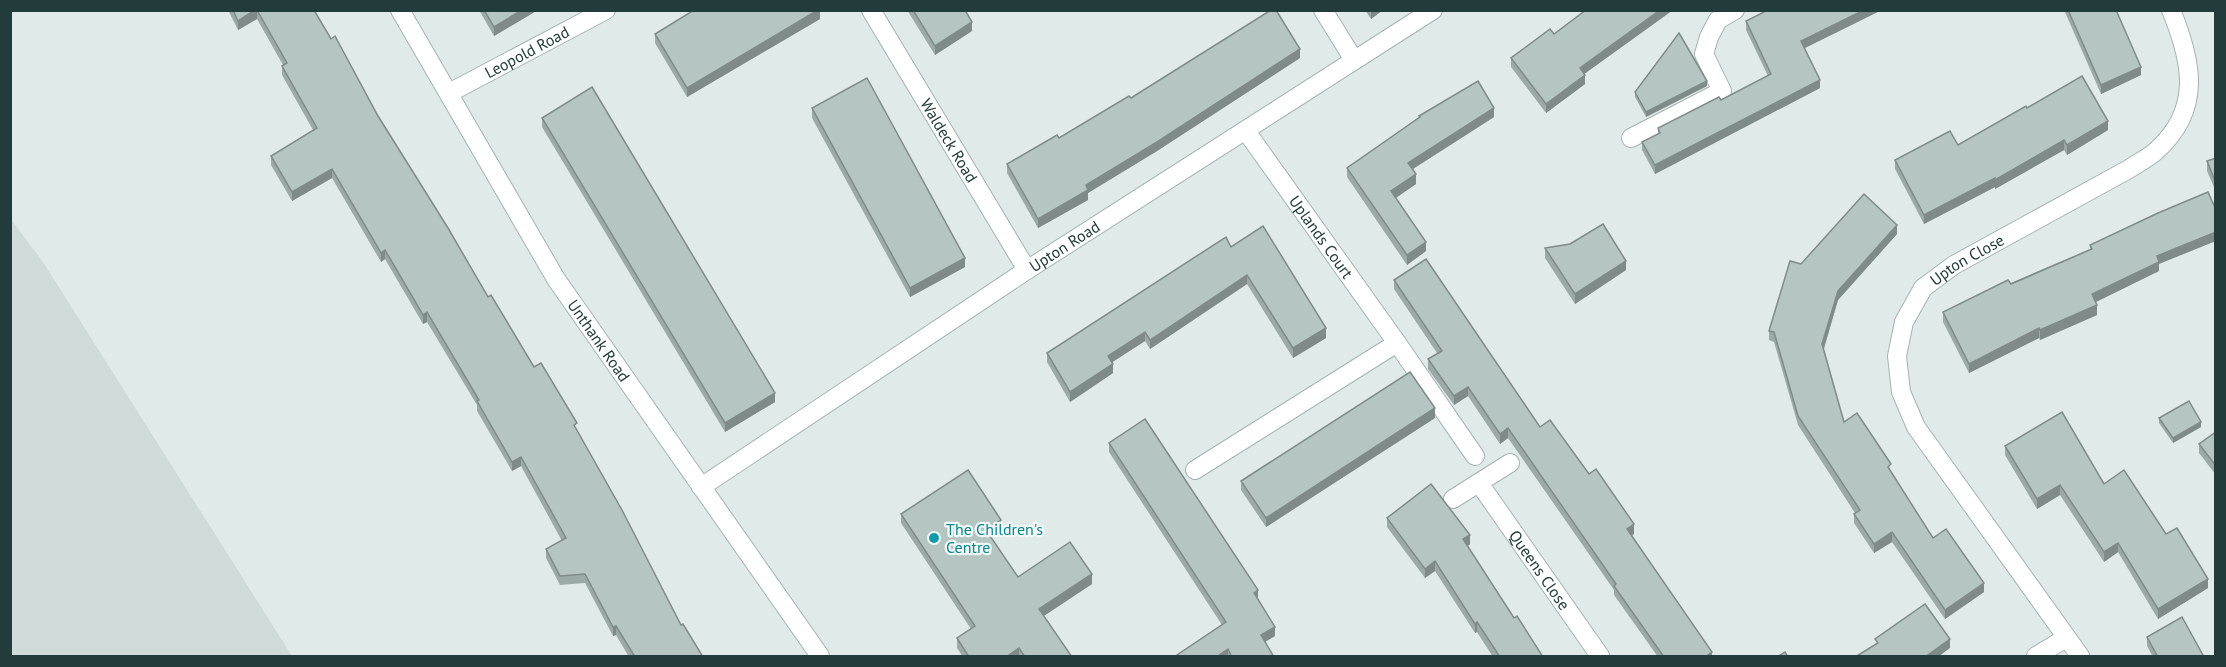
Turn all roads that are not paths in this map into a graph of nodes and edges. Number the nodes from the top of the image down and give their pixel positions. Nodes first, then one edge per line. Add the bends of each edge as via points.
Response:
1 (400, 10) edge
2 (606, 10) edge
3 (871, 10) edge
4 (1323, 10) edge
5 (1432, 10) edge
6 (1735, 10) edge
7 (2171, 10) edge
8 (1354, 60) junction
9 (449, 93) junction
10 (1246, 131) junction
11 (1631, 138) dead end
12 (1027, 270) junction
13 (1397, 343) junction
14 (1475, 456) dead end
15 (1510, 463) dead end
16 (1195, 470) dead end
17 (1479, 483) junction
18 (701, 487) junction
19 (1453, 499) dead end
20 (2066, 638) junction
21 (820, 657) edge
22 (1600, 657) edge
23 (2036, 657) edge
24 (2079, 657) edge

1 - 9 street, Unthank Road
2 - 9 street, Leopold Road
3 - 12 street, Waldeck Road
4 - 8 street
5 - 8 street, Upton Road
6 - 11 street via 1718,20 1704,54 1722,92
7 - 20 street, Upton Close via 2190,72 2188,100 2174,131 2156,152 2129,169 1954,266 1923,288 1904,322 1898,356 1901,392 1916,427
8 - 10 street, Upton Road
9 - 18 street, Unthank Road via 556,279
10 - 12 street, Upton Road
10 - 13 street, Uplands Court
12 - 18 street, Upton Road
13 - 14 street, Uplands Court
13 - 16 street
15 - 17 street
17 - 19 street
17 - 22 street, Queens Close
18 - 21 street, Unthank Road
20 - 23 street
20 - 24 street, Upton Close

